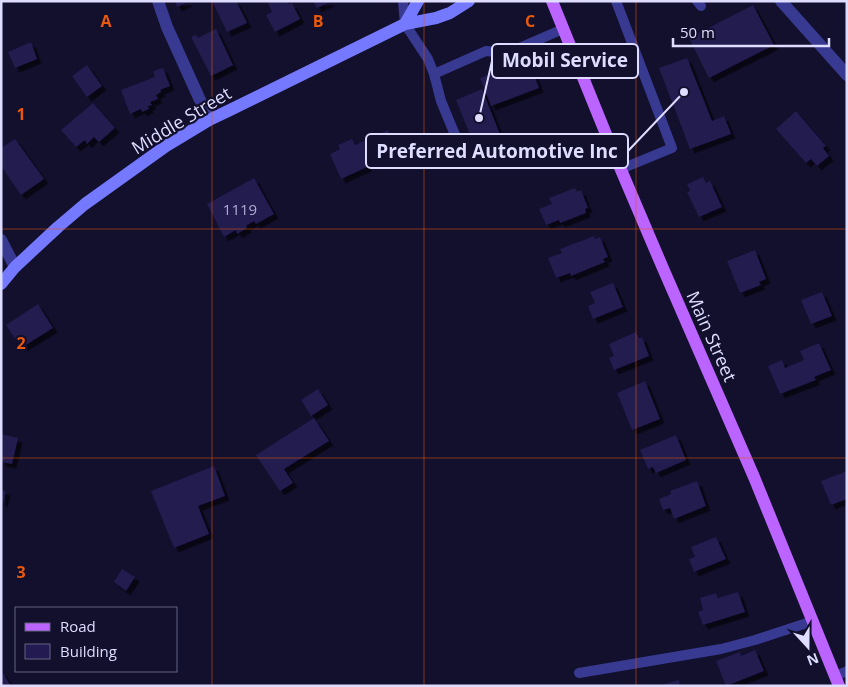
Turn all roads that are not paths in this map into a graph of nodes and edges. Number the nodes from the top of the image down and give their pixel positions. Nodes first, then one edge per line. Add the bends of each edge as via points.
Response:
1 (158, 1) edge
2 (403, 1) edge
3 (418, 1) edge
4 (469, 1) edge
5 (552, 1) edge
6 (616, 1) edge
7 (780, 1) edge
8 (405, 24) junction
9 (563, 29) junction
10 (434, 74) junction
11 (847, 75) edge
12 (209, 120) junction
13 (460, 147) dead end
14 (621, 169) junction
15 (1, 240) edge
16 (15, 267) junction
17 (1, 284) edge
18 (813, 620) junction
19 (579, 672) dead end
20 (840, 678) edge

1 - 12 street
2 - 8 lane
3 - 8 main road
4 - 8 main road, Middle Street via 450,13
5 - 9 main road, Main Street
6 - 14 lane via 672,148
7 - 11 street
8 - 10 lane
8 - 12 main road, Middle Street
9 - 10 lane via 508,54 486,51
9 - 14 main road, Main Street
10 - 13 lane
12 - 16 main road, Middle Street via 166,146 86,204
14 - 18 main road, Main Street
15 - 16 street
16 - 17 main road, Middle Street
18 - 19 lane via 721,649
18 - 20 main road, Main Street

